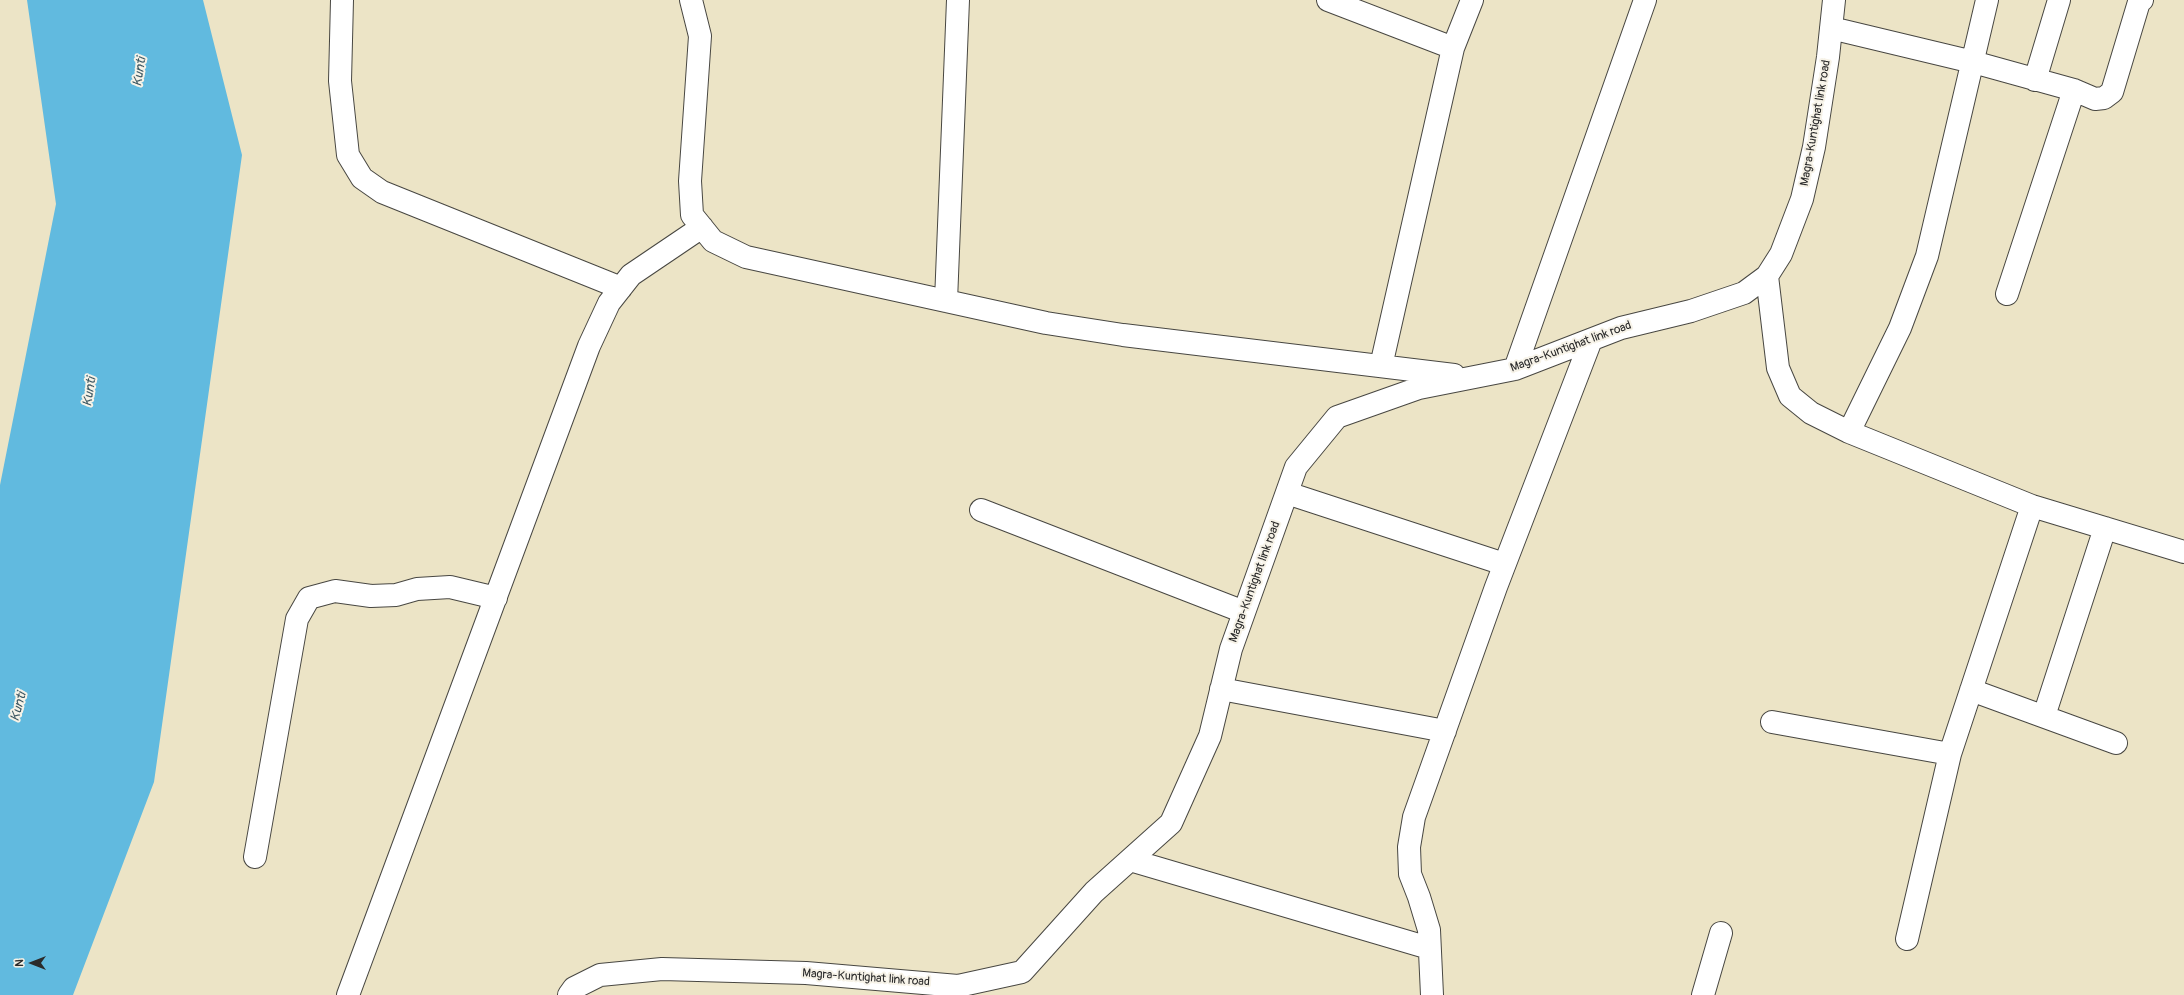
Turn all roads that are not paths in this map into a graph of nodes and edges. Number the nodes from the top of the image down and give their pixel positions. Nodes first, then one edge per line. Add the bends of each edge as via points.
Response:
1 (342, 0) edge
2 (690, 0) edge
3 (958, 0) edge
4 (1328, 0) edge
5 (1472, 0) edge
6 (1645, 0) edge
7 (1834, 0) edge
8 (1987, 0) edge
9 (2059, 0) edge
10 (2142, 0) edge
11 (1831, 28) junction
12 (1453, 48) junction
13 (1973, 62) junction
14 (2034, 80) junction
15 (2074, 90) junction
16 (702, 227) junction
17 (1767, 276) junction
18 (621, 288) junction
19 (2007, 294) dead end
20 (946, 301) junction
21 (1591, 340) junction
22 (1381, 366) junction
23 (1515, 369) junction
24 (1473, 378) junction
25 (1849, 432) junction
26 (1287, 493) junction
27 (2032, 506) junction
28 (980, 510) dead end
29 (2105, 528) junction
30 (2184, 552) edge
31 (1504, 564) junction
32 (496, 598) junction
33 (1244, 612) junction
34 (1221, 689) junction
35 (1971, 690) junction
36 (2044, 716) junction
37 (1772, 722) dead end
38 (1445, 731) junction
39 (2116, 743) dead end
40 (1950, 754) junction
41 (255, 857) dead end
42 (1130, 860) junction
43 (1721, 933) dead end
44 (1907, 939) dead end
45 (1429, 948) junction
46 (987, 987) edge
47 (348, 995) edge
48 (569, 995) edge
49 (1432, 995) edge
50 (1703, 995) edge

1 - 18 street via 340,81 348,155 362,178 382,192
2 - 16 street via 700,36 690,181 692,215
3 - 20 street
4 - 12 street
5 - 12 street
6 - 23 street
7 - 11 street, Magra-Kuntighat link road
8 - 13 street
9 - 14 street
10 - 15 street via 2139,2 2112,92 2104,98 2095,99
11 - 13 street
11 - 17 street, Magra-Kuntighat link road via 1814,147 1802,199 1781,254
12 - 22 street
13 - 14 street
13 - 25 street via 1927,256 1900,328
14 - 15 street
15 - 19 street
16 - 18 street via 631,275
16 - 20 street via 713,241 746,257
17 - 21 street, Magra-Kuntighat link road via 1744,293 1691,311 1621,328
17 - 25 street via 1778,368 1790,396 1811,413
18 - 32 street via 609,303 589,346
20 - 22 street via 1046,323 1124,336
21 - 23 street, Magra-Kuntighat link road
21 - 31 street
22 - 24 street
23 - 24 street, Magra-Kuntighat link road
24 - 26 street, Magra-Kuntighat link road via 1419,388 1337,417 1296,467
25 - 27 street
26 - 31 street
26 - 33 street, Magra-Kuntighat link road
27 - 29 street
27 - 35 street
28 - 33 street
29 - 30 street
29 - 36 street
31 - 38 street
32 - 41 street via 450,587 417,589 396,595 372,596 335,592 309,598 298,619
32 - 47 street
33 - 34 street, Magra-Kuntighat link road
34 - 38 street
34 - 42 street, Magra-Kuntighat link road via 1210,736 1171,823
35 - 36 street
35 - 40 street
36 - 39 street
37 - 40 street
38 - 45 street via 1414,817 1409,848 1410,874 1429,930
40 - 44 street
42 - 45 street
42 - 46 street, Magra-Kuntighat link road via 1094,892 1022,972
43 - 50 street
45 - 49 street
46 - 48 street, Magra-Kuntighat link road via 806,974 662,969 600,975 574,988

